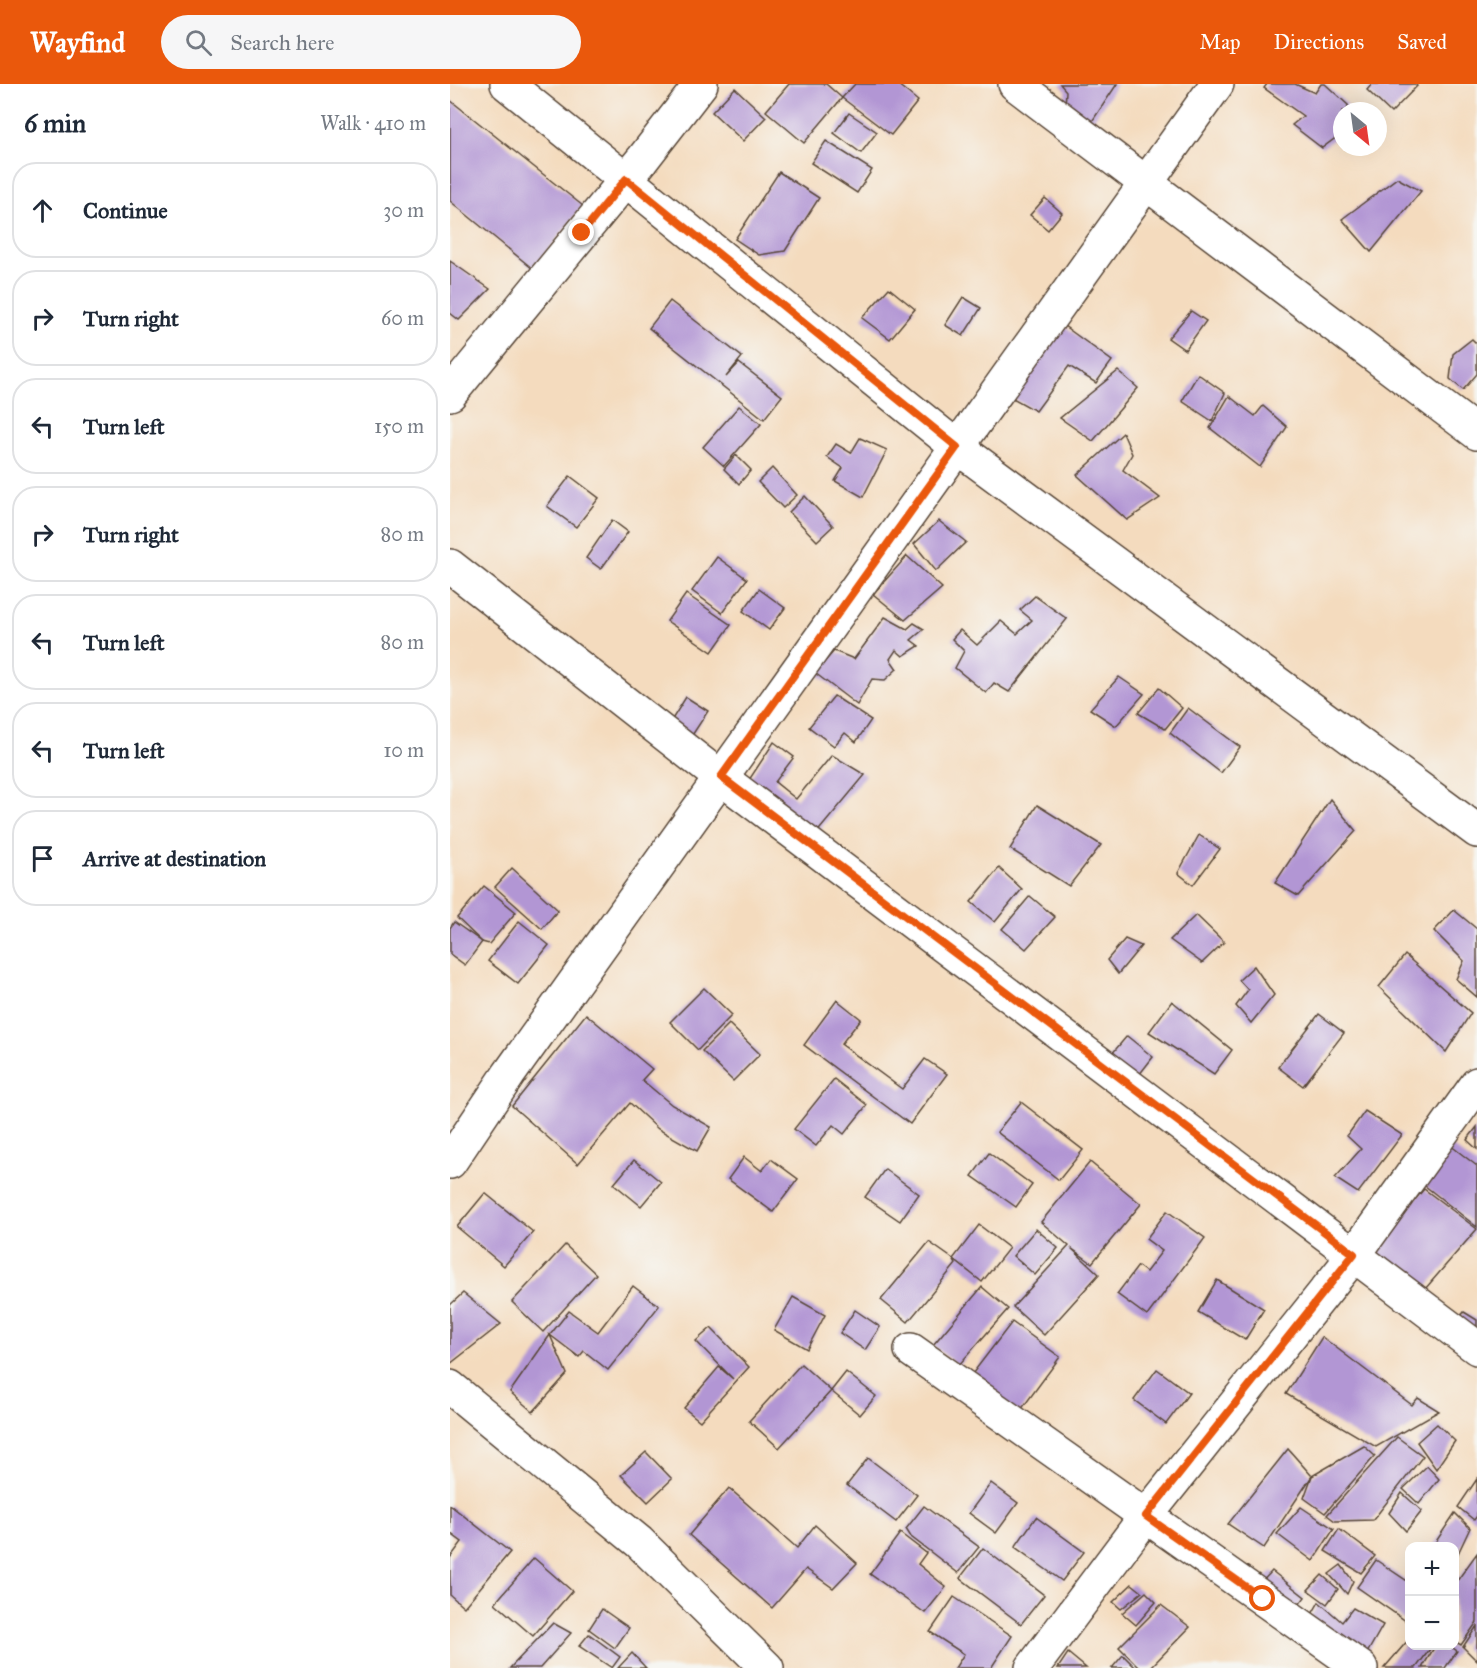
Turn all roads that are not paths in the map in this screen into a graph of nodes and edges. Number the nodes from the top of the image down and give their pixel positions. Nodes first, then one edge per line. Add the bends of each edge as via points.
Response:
1 (507, 84) edge
2 (701, 84) edge
3 (1015, 84) edge
4 (1217, 84) edge
5 (626, 179) junction
6 (1147, 183) junction
7 (450, 394) edge
8 (1477, 433) edge
9 (957, 447) junction
10 (450, 566) edge
11 (721, 777) junction
12 (1477, 831) edge
13 (1477, 1084) edge
14 (450, 1162) edge
15 (1354, 1254) junction
16 (1477, 1348) edge
17 (910, 1350) dead end
18 (450, 1387) edge
19 (1146, 1516) junction
20 (767, 1668) edge
21 (1032, 1668) edge
22 (1362, 1668) edge

1 - 5 street
2 - 5 street
3 - 6 street
4 - 6 street
5 - 7 street
5 - 9 street
6 - 8 street
6 - 9 street
9 - 11 street
9 - 12 street
10 - 11 street
11 - 14 street
11 - 15 street
13 - 15 street
15 - 16 street
15 - 19 street
17 - 19 street
18 - 20 street via 639,1542
19 - 21 street
19 - 22 street

